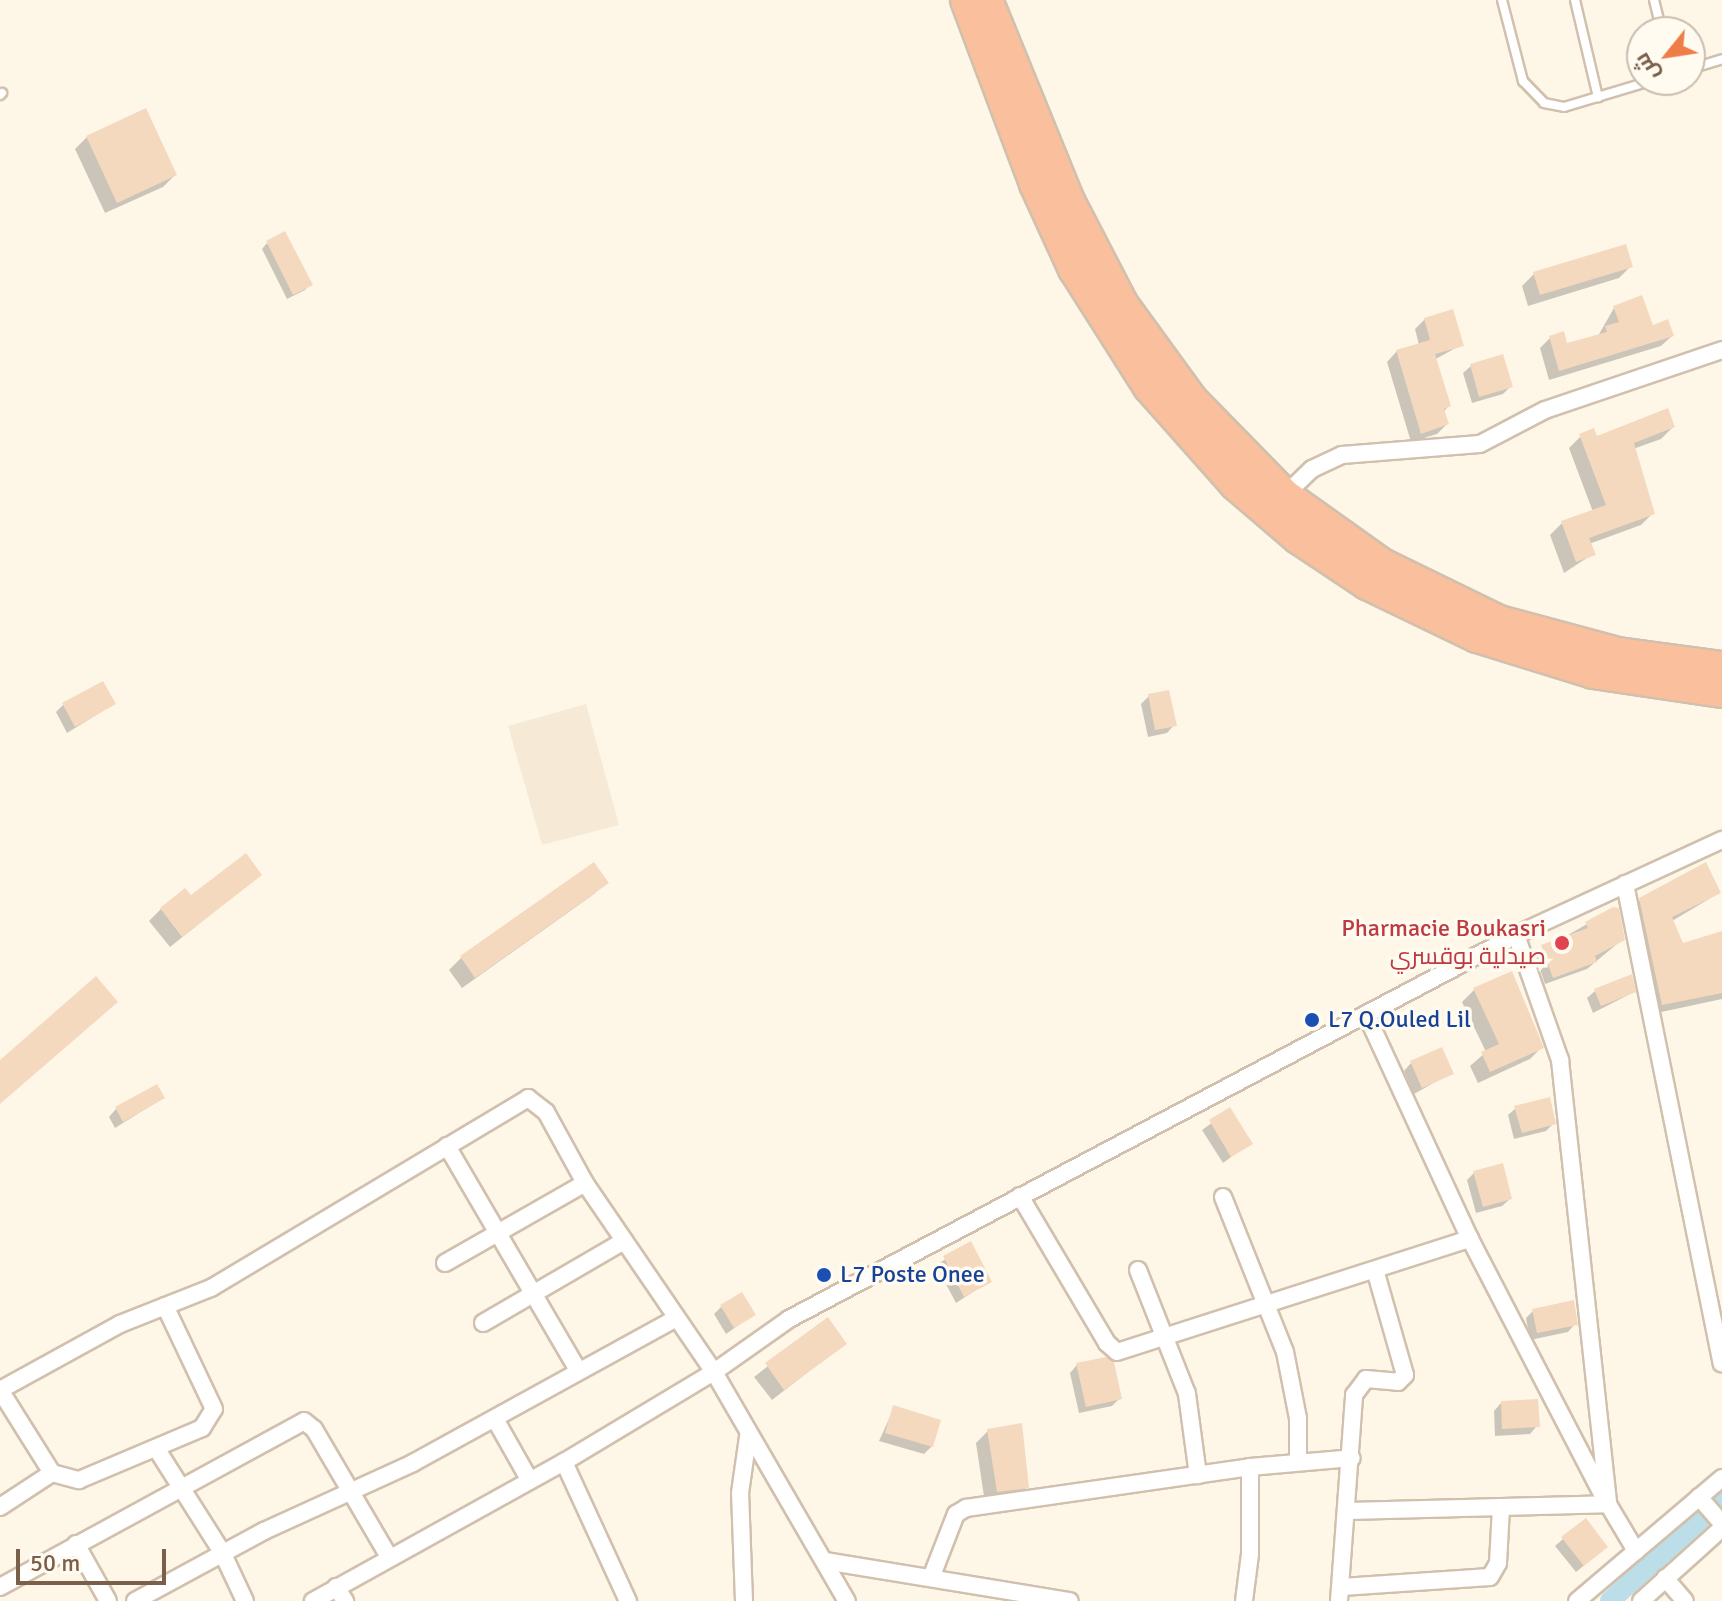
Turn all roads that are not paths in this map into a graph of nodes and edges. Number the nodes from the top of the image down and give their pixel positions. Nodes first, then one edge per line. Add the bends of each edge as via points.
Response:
1 (966, 0) edge
2 (987, 0) edge
3 (1502, 0) edge
4 (1575, 0) edge
5 (1626, 88) edge
6 (1598, 97) junction
7 (1722, 350) edge
8 (1285, 495) junction
9 (1722, 667) edge
10 (1722, 692) edge
11 (1722, 840) edge
12 (1625, 884) junction
13 (1516, 935) junction
14 (1366, 1014) junction
15 (447, 1146) junction
16 (585, 1183) junction
17 (1020, 1196) junction
18 (1223, 1197) dead end
19 (500, 1235) junction
20 (1470, 1239) junction
21 (624, 1241) junction
22 (445, 1263) dead end
23 (1138, 1270) dead end
24 (1375, 1270) junction
25 (535, 1294) junction
26 (1268, 1302) junction
27 (165, 1306) junction
28 (675, 1319) junction
29 (483, 1323) dead end
30 (1167, 1338) junction
31 (1722, 1363) edge
32 (578, 1370) junction
33 (714, 1372) junction
34 (0, 1390) edge
35 (495, 1419) junction
36 (748, 1437) junction
37 (156, 1448) junction
38 (1352, 1458) junction
39 (1298, 1461) junction
40 (564, 1462) junction
41 (1250, 1467) junction
42 (52, 1473) junction
43 (1198, 1475) junction
44 (1722, 1478) edge
45 (529, 1479) junction
46 (179, 1485) junction
47 (350, 1491) junction
48 (1700, 1497) junction
49 (1608, 1504) junction
50 (0, 1507) edge
51 (1501, 1507) junction
52 (1347, 1511) junction
53 (1722, 1526) edge
54 (76, 1544) junction
55 (1636, 1551) junction
56 (222, 1552) junction
57 (389, 1557) junction
58 (825, 1561) junction
59 (931, 1578) junction
60 (1665, 1578) junction
61 (0, 1587) edge
62 (341, 1594) edge
63 (1340, 1594) edge
64 (108, 1601) edge
65 (135, 1601) edge
66 (245, 1601) edge
67 (313, 1601) edge
68 (628, 1601) edge
69 (744, 1601) edge
70 (847, 1601) edge
71 (1070, 1601) edge
72 (1244, 1601) edge
73 (1577, 1601) edge
74 (1641, 1601) edge
75 (1685, 1601) edge

1 - 10 highway via 1035,184 1074,269 1149,387 1245,494 1367,584 1477,637 1593,673
2 - 8 highway via 1069,201 1123,305 1192,400
3 - 6 lane via 1528,90 1544,103 1564,107
4 - 6 lane
5 - 6 lane
7 - 8 street via 1545,410 1480,444 1342,455 1312,469
8 - 9 highway via 1382,564 1499,621 1606,651
11 - 12 street
12 - 13 street
12 - 31 street
13 - 14 street
13 - 49 street via 1560,1060
14 - 17 street
14 - 20 street
15 - 16 street via 528,1098 546,1112
15 - 19 street
15 - 27 street via 211,1288
16 - 19 street
16 - 21 street
17 - 30 street via 1112,1350
17 - 33 street via 789,1319
18 - 26 street
19 - 22 street
19 - 25 street
20 - 24 street
20 - 49 street
21 - 25 street
21 - 28 street
23 - 30 street
24 - 26 street
24 - 38 street via 1405,1379 1366,1379 1356,1386
25 - 29 street
25 - 32 street
26 - 30 street
26 - 39 street via 1293,1384
27 - 34 street via 120,1324
27 - 37 street via 214,1409 202,1428
28 - 32 street
28 - 33 street
30 - 43 street via 1187,1394
32 - 35 street
33 - 36 street
33 - 40 street
34 - 42 street
35 - 45 street
35 - 47 street
36 - 58 street
36 - 69 street via 740,1493
37 - 42 street via 79,1480
37 - 46 street
38 - 39 street
38 - 52 street
39 - 41 street
40 - 45 street
40 - 68 street
41 - 43 street
41 - 72 street via 1251,1541
42 - 50 street
43 - 59 street via 966,1508 956,1514
44 - 48 street
45 - 57 street
46 - 47 street via 304,1421
46 - 54 street
46 - 56 street
47 - 56 street
47 - 57 street
48 - 53 street
48 - 55 street
49 - 51 street
49 - 55 street
51 - 52 street
51 - 63 street via 1498,1563 1490,1577
52 - 63 street
53 - 60 street
54 - 61 street
54 - 64 street
55 - 73 street
56 - 65 street
56 - 66 street
57 - 62 street
58 - 59 street
58 - 70 street
59 - 71 street
60 - 74 street
60 - 75 street
62 - 67 street

